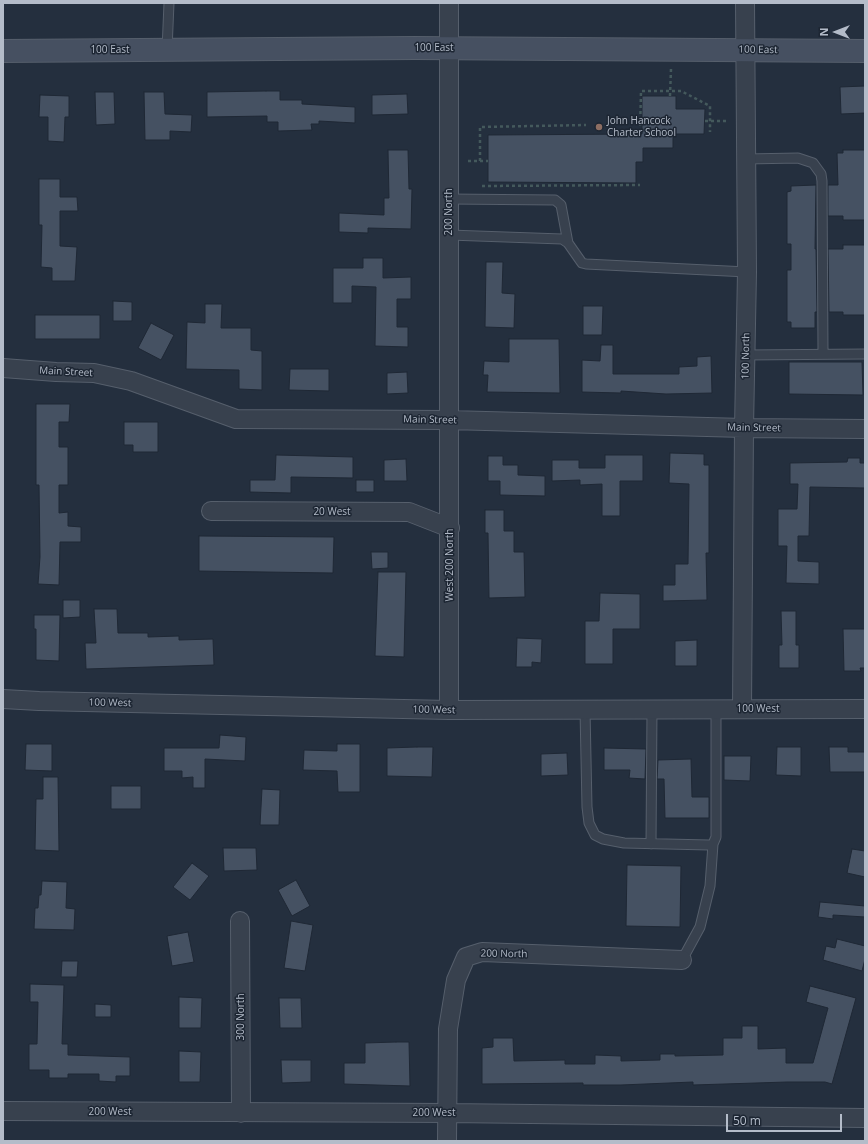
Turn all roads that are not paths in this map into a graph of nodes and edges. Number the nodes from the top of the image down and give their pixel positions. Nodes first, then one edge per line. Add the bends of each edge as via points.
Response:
1 (169, 3) edge
2 (449, 3) edge
3 (745, 3) edge
4 (449, 48) junction
5 (167, 50) junction
6 (745, 50) junction
7 (3, 51) edge
8 (865, 51) edge
9 (746, 159) junction
10 (449, 199) junction
11 (449, 235) junction
12 (568, 243) junction
13 (747, 272) junction
14 (823, 353) junction
15 (865, 354) edge
16 (745, 355) junction
17 (3, 368) edge
18 (449, 420) junction
19 (744, 428) junction
20 (865, 429) edge
21 (211, 511) dead end
22 (450, 528) junction
23 (3, 699) edge
24 (716, 709) junction
25 (742, 709) junction
26 (865, 709) edge
27 (449, 710) junction
28 (585, 710) junction
29 (652, 710) junction
30 (651, 844) junction
31 (713, 844) junction
32 (240, 921) dead end
33 (682, 960) joint
34 (3, 1111) edge
35 (241, 1113) junction
36 (448, 1113) junction
37 (865, 1118) edge
38 (447, 1141) edge

1 - 5 lane
2 - 4 street, 200 North
3 - 6 street, 100 North
4 - 5 main road, 100 East
4 - 6 main road, 100 East
4 - 10 street, 200 North
5 - 7 main road, 100 East
6 - 8 main road, 100 East
6 - 9 street, 100 North
9 - 13 street, 100 North
9 - 14 lane via 798,158 813,163 821,174
10 - 11 street, 200 North
10 - 12 lane via 555,200 560,205
11 - 12 lane via 547,237 562,239
11 - 18 street, 200 North
12 - 13 lane via 582,263 586,264
13 - 16 street, 100 North
14 - 15 lane
14 - 16 lane
16 - 19 street, 100 North
17 - 18 street, Main Street via 94,373 132,381 236,419
18 - 19 street, Main Street
18 - 22 street, West 200 North
19 - 20 street, Main Street
19 - 25 street, 100 North
21 - 22 street, 20 West via 410,512
22 - 27 street, West 200 North
23 - 27 street, 100 West
24 - 25 street, 100 West
24 - 29 street, 100 West
24 - 31 lane via 716,837
25 - 26 street, 100 West
27 - 28 street, 100 West
28 - 29 street, 100 West
28 - 30 lane via 587,807 591,830 602,839
29 - 30 lane
30 - 31 lane
31 - 33 lane via 710,886 700,927
32 - 35 street, 300 North
33 - 36 street, 200 North via 482,952 466,957 456,980 448,1029
34 - 35 street, 200 West
35 - 36 street, 200 West
36 - 37 street, 200 West
36 - 38 street, 200 North

